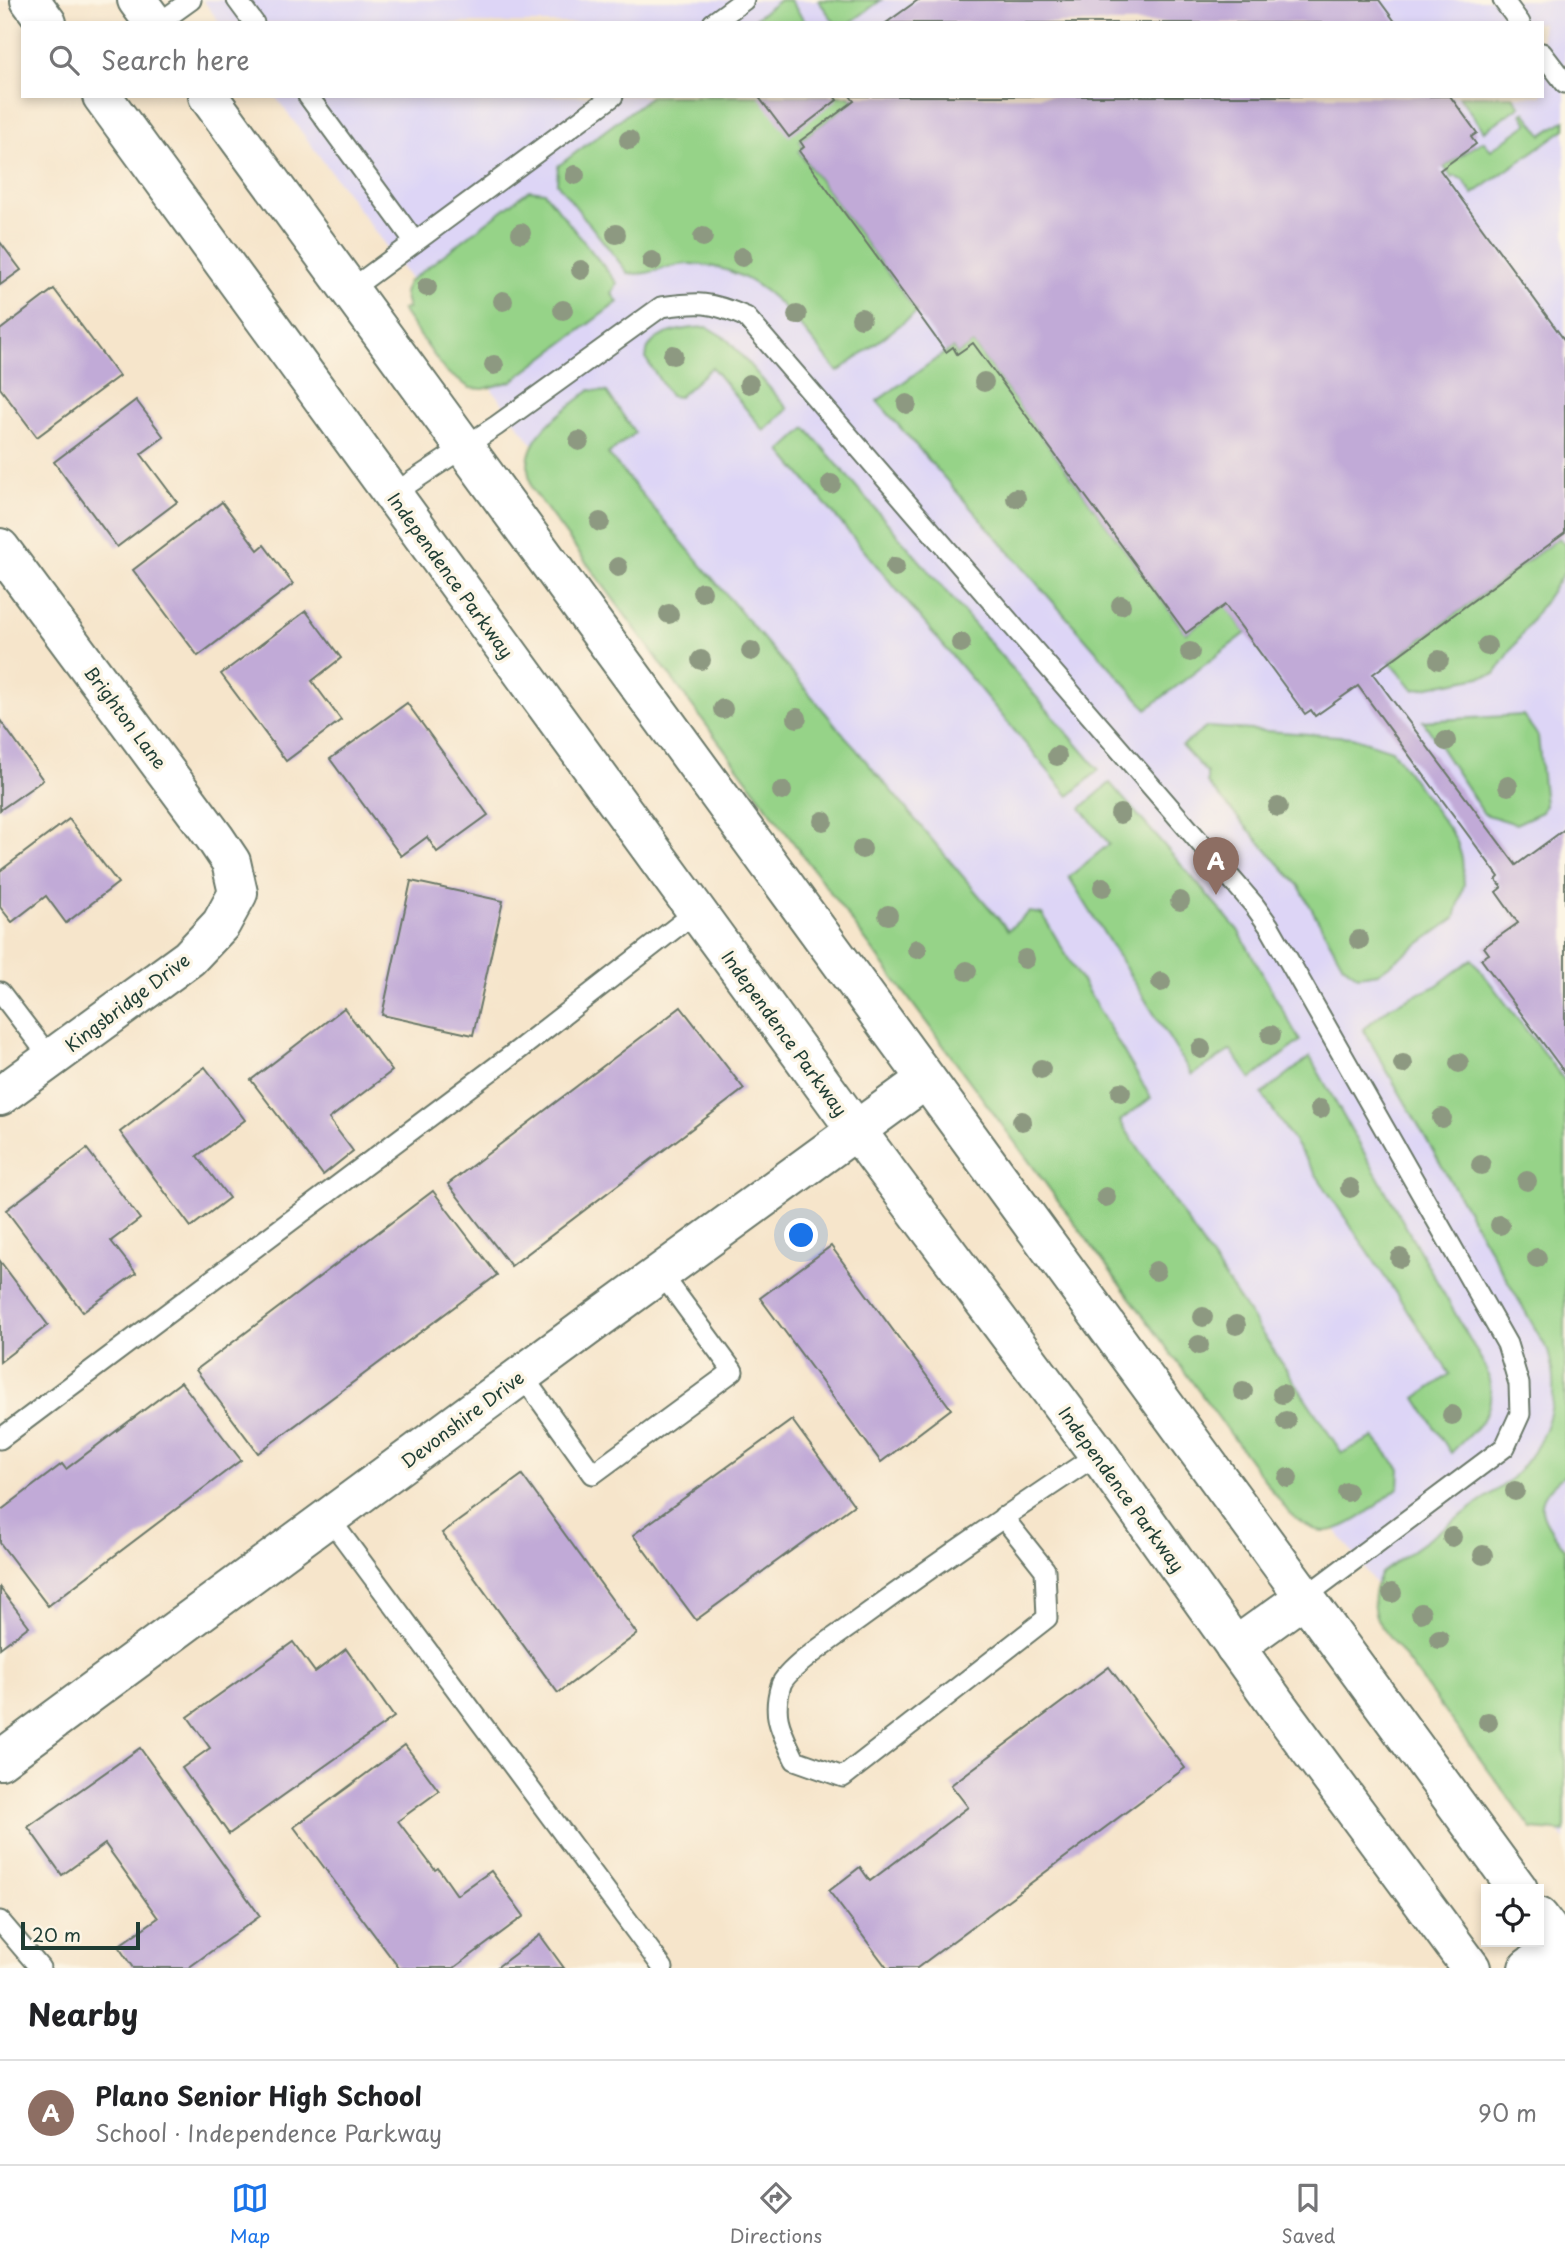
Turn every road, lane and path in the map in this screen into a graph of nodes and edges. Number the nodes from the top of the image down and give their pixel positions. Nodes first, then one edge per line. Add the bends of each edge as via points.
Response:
1 (30, 0) edge
2 (137, 0) edge
3 (191, 0) edge
4 (237, 0) edge
5 (744, 0) edge
6 (1503, 0) edge
7 (46, 21) edge
8 (153, 21) edge
9 (162, 21) edge
10 (253, 21) edge
11 (716, 21) edge
12 (1519, 21) edge
13 (1544, 56) edge
14 (1565, 83) edge
15 (103, 98) edge
16 (209, 98) edge
17 (308, 98) edge
18 (610, 98) edge
19 (415, 242) junction
20 (350, 290) junction
21 (464, 447) junction
22 (393, 494) junction
23 (0, 548) edge
24 (238, 893) joint
25 (697, 911) junction
26 (0, 992) edge
27 (51, 1059) junction
28 (925, 1080) junction
29 (0, 1096) edge
30 (856, 1130) junction
31 (661, 1273) junction
32 (522, 1375) junction
33 (0, 1439) edge
34 (1098, 1454) junction
35 (1003, 1517) junction
36 (329, 1518) junction
37 (1306, 1596) junction
38 (1236, 1647) junction
39 (0, 1760) edge
40 (1514, 1884) edge
41 (0, 1921) edge
42 (1557, 1938) edge
43 (40, 1968) edge
44 (663, 1968) edge
45 (1471, 1968) edge
46 (1528, 1968) edge

1 - 7 main road
2 - 8 main road
3 - 9 lane
4 - 10 lane
5 - 11 lane
6 - 12 lane
13 - 14 lane
15 - 22 main road, Independence Parkway
16 - 20 main road
17 - 19 lane
18 - 19 lane
19 - 20 lane
20 - 21 main road
21 - 22 lane
21 - 28 main road
21 - 37 lane via 661,307 718,305 746,317 1254,905 1507,1344 1520,1384 1520,1414 1505,1447
22 - 25 main road, Independence Parkway
23 - 24 main road, Brighton Lane via 215,838 231,862
24 - 27 main road, Kingsbridge Drive via 221,924 189,958
25 - 30 main road, Independence Parkway
25 - 33 lane
26 - 27 lane
27 - 29 main road, Kingsbridge Drive
28 - 30 main road, Devonshire Drive
28 - 37 main road
30 - 31 main road, Devonshire Drive
30 - 34 main road, Independence Parkway
31 - 32 main road, Devonshire Drive
31 - 32 lane via 733,1371 593,1474
32 - 36 main road, Devonshire Drive
34 - 35 lane
34 - 38 main road, Independence Parkway
35 - 35 lane via 806,1658 781,1682 776,1718 795,1760 843,1776 1047,1618 1045,1570
36 - 39 main road, Devonshire Drive
36 - 44 lane
37 - 38 main road
37 - 40 main road
38 - 45 main road, Independence Parkway
41 - 43 lane
42 - 46 main road

